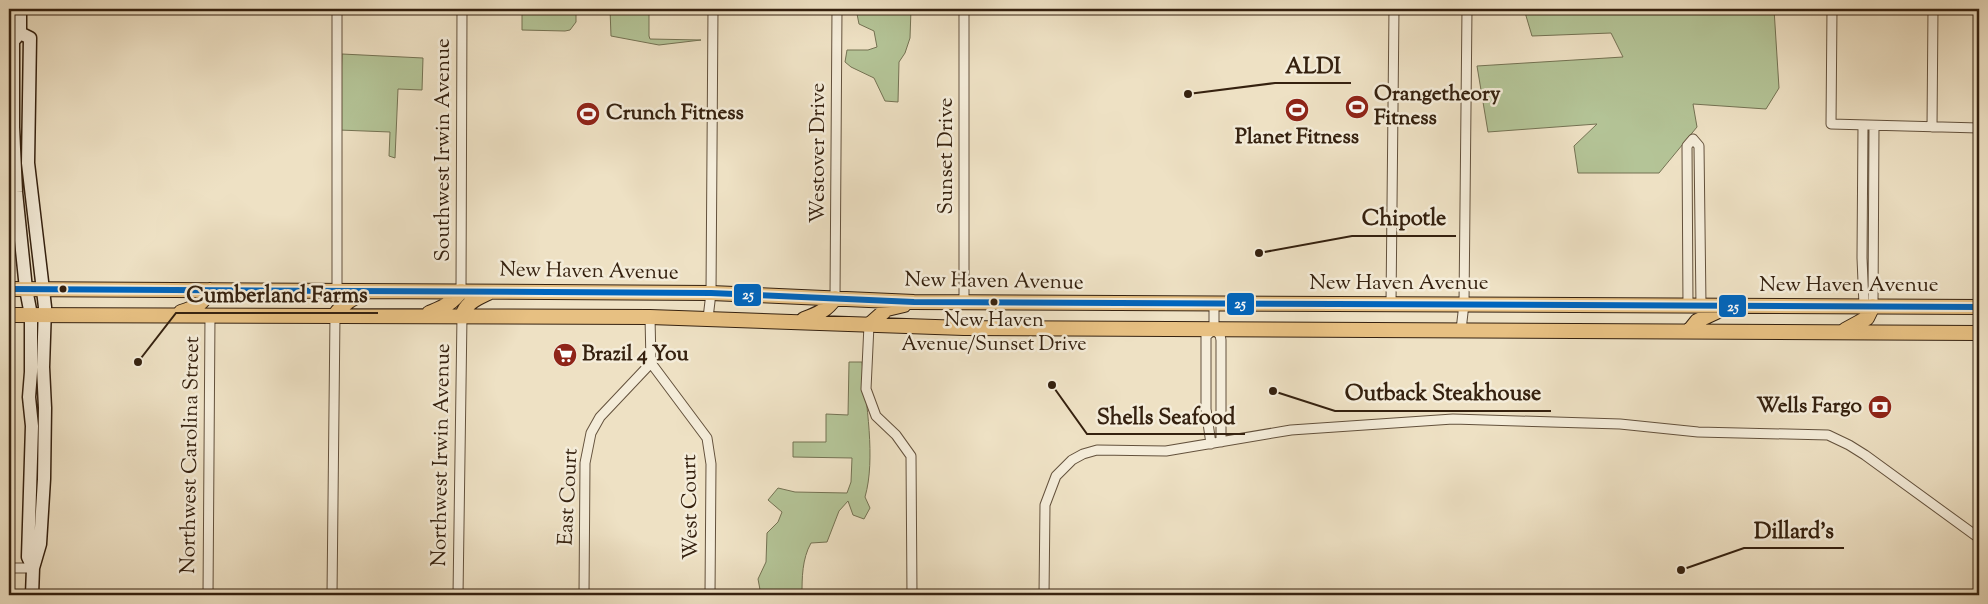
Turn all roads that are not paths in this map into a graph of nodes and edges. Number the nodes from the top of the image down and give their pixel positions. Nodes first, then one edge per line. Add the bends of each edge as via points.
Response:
1 (20, 9) edge
2 (338, 9) edge
3 (462, 9) edge
4 (714, 9) edge
5 (837, 9) edge
6 (964, 9) edge
7 (1394, 9) edge
8 (1467, 9) edge
9 (1832, 9) edge
10 (1933, 9) edge
11 (20, 33) junction
12 (1863, 125) junction
13 (1874, 126) junction
14 (1932, 128) junction
15 (1979, 128) edge
16 (11, 134) edge
17 (29, 140) junction
18 (9, 289) edge
19 (26, 289) junction
20 (42, 289) junction
21 (210, 290) junction
22 (337, 290) junction
23 (372, 290) junction
24 (493, 290) junction
25 (461, 291) junction
26 (711, 293) junction
27 (835, 298) junction
28 (914, 302) junction
29 (964, 302) junction
30 (1214, 304) junction
31 (1391, 304) junction
32 (1464, 304) junction
33 (1694, 305) junction
34 (1733, 305) junction
35 (1869, 306) junction
36 (1979, 307) edge
37 (9, 315) edge
38 (38, 316) junction
39 (170, 316) junction
40 (210, 316) junction
41 (335, 316) junction
42 (421, 316) junction
43 (462, 316) junction
44 (650, 317) junction
45 (708, 318) junction
46 (796, 322) junction
47 (869, 325) junction
48 (1214, 330) junction
49 (1460, 330) junction
50 (1666, 331) junction
51 (1689, 332) junction
52 (1840, 332) junction
53 (1979, 333) edge
54 (651, 363) junction
55 (1221, 442) junction
56 (1211, 444) junction
57 (1979, 538) edge
58 (9, 568) edge
59 (33, 568) junction
60 (32, 595) edge
61 (208, 595) edge
62 (332, 595) edge
63 (458, 595) edge
64 (584, 595) edge
65 (710, 595) edge
66 (912, 595) edge
67 (1044, 595) edge

1 - 11 street
2 - 22 street
3 - 25 street, Southwest Irwin Avenue
4 - 26 street
5 - 27 street, Westover Drive
6 - 29 street, Sunset Drive
7 - 31 street
8 - 32 street
9 - 12 street via 1831,124
10 - 14 street
11 - 16 street via 13,41
11 - 17 street via 30,38
12 - 13 street
12 - 35 street via 1862,258
13 - 14 street
13 - 35 street
14 - 15 street
16 - 17 street
16 - 19 street
17 - 20 street via 28,163
18 - 19 main road, New Haven Avenue
19 - 20 main road, New Haven Avenue
19 - 38 street
20 - 21 main road, New Haven Avenue
20 - 38 street
21 - 22 main road, New Haven Avenue
21 - 39 main road via 199,305
22 - 23 main road, New Haven Avenue
23 - 25 main road, New Haven Avenue
23 - 41 main road via 341,306
24 - 25 main road, New Haven Avenue
24 - 26 main road, New Haven Avenue
24 - 43 main road via 471,302 464,308
25 - 42 main road via 447,306
26 - 27 main road, New Haven Avenue
26 - 45 street
27 - 28 main road, New Haven Avenue
27 - 46 main road via 819,314
28 - 29 main road, New Haven Avenue
28 - 47 main road via 887,309
29 - 30 main road, New Haven Avenue
30 - 31 main road, New Haven Avenue
30 - 48 street
31 - 32 main road, New Haven Avenue
32 - 33 main road, New Haven Avenue
32 - 49 street
33 - 33 street via 1699,146 1693,139 1688,146
33 - 34 main road, New Haven Avenue
33 - 50 main road via 1680,324
34 - 35 main road, New Haven Avenue
34 - 51 main road via 1697,321
35 - 36 main road, New Haven Avenue
35 - 52 main road via 1871,314
37 - 38 main road, New Haven Avenue
38 - 39 main road, New Haven Avenue
38 - 59 street via 29,397 32,426 28,557
39 - 40 main road, New Haven Avenue
40 - 41 main road, New Haven Avenue
40 - 61 street, Northwest Carolina Street
41 - 42 main road, New Haven Avenue
41 - 62 street
42 - 43 main road, New Haven Avenue
43 - 44 main road, New Haven Avenue
43 - 63 street, Northwest Irwin Avenue
44 - 45 main road, New Haven Avenue
44 - 54 street
45 - 46 main road, New Haven Avenue
46 - 47 main road, New Haven Avenue
47 - 48 main road, New Haven Avenue
47 - 66 street via 866,389 876,416 896,435 911,456
48 - 49 main road, New Haven Avenue
48 - 55 street via 1220,334 1221,340
48 - 56 street via 1206,336 1206,409
49 - 50 main road, New Haven Avenue
50 - 51 main road, New Haven Avenue
51 - 52 main road, New Haven Avenue
52 - 53 main road, New Haven Avenue
54 - 64 street, East Court via 600,417 591,433 585,463
54 - 65 street, West Court via 707,438 711,464
55 - 56 street
55 - 57 street via 1291,430 1454,419 1828,435 1865,455
56 - 67 street via 1166,451 1102,450 1072,460 1056,476 1045,505
58 - 59 street
59 - 60 street

